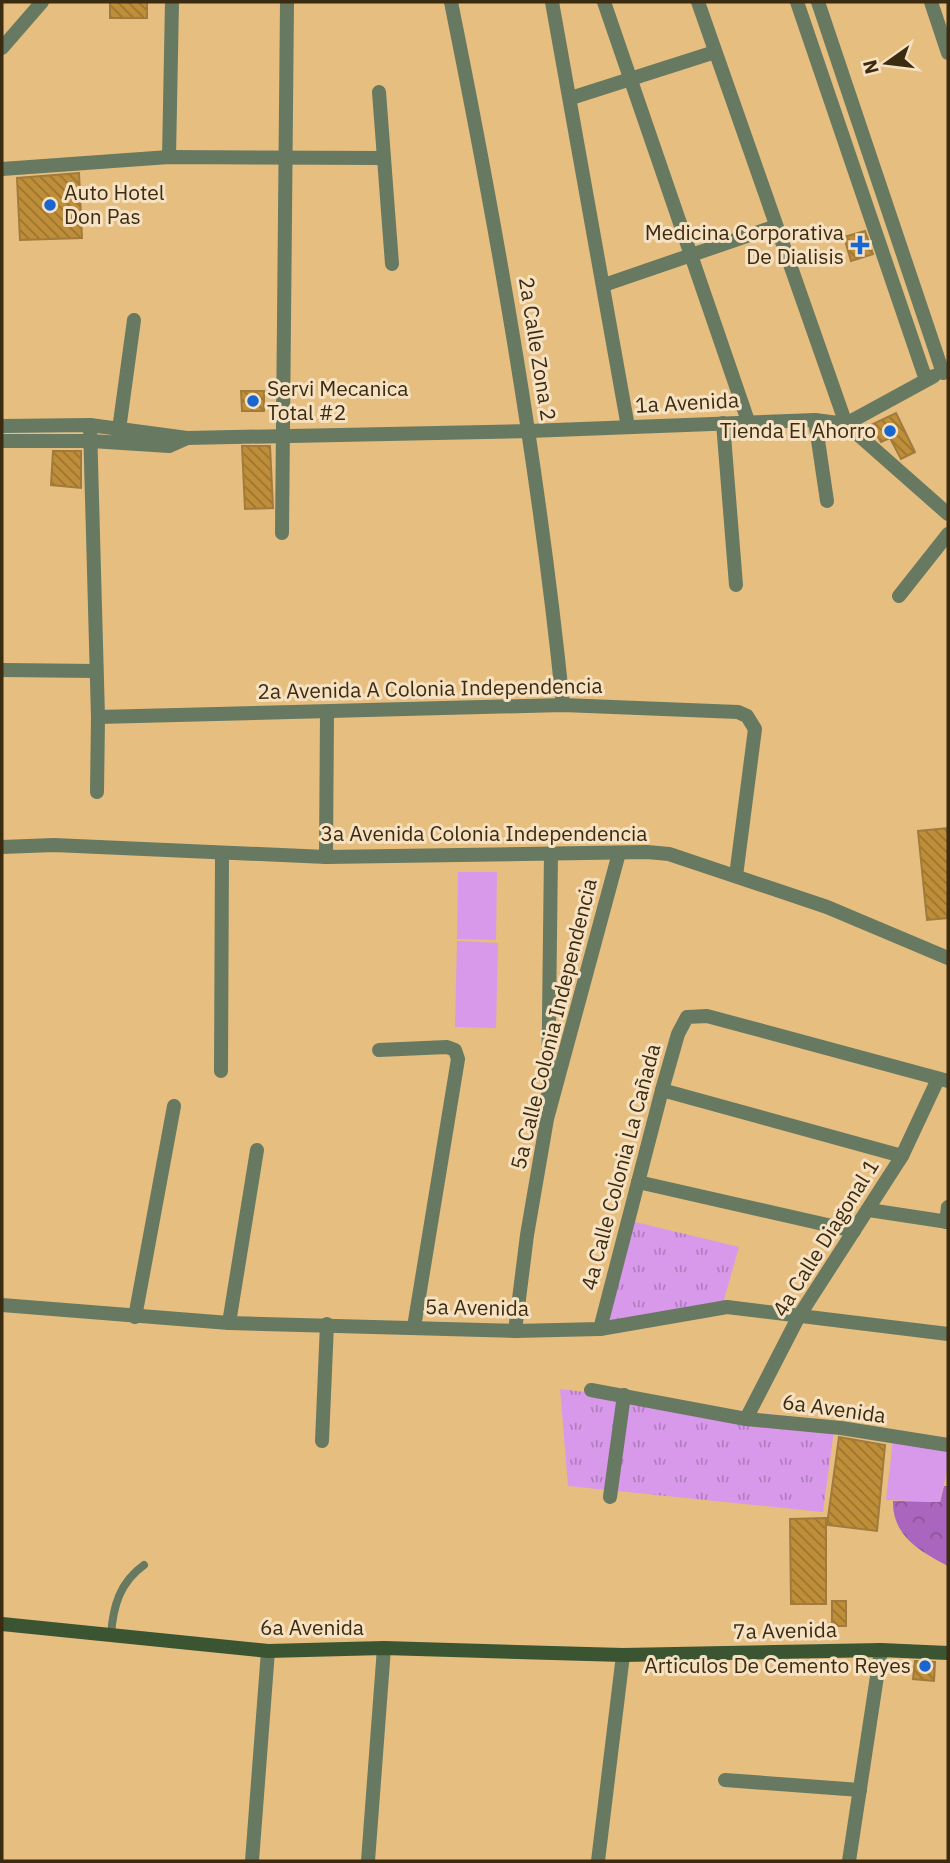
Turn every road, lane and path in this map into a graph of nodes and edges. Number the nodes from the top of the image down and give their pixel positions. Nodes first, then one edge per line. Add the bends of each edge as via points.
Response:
1 (41, 2) edge
2 (172, 2) edge
3 (287, 2) edge
4 (451, 2) edge
5 (552, 2) edge
6 (604, 2) edge
7 (698, 2) edge
8 (797, 2) edge
9 (818, 2) edge
10 (932, 2) edge
11 (832, 44) junction
12 (2, 48) edge
13 (813, 50) junction
14 (715, 52) junction
15 (948, 53) edge
16 (630, 79) junction
17 (379, 92) dead end
18 (571, 98) junction
19 (865, 146) junction
20 (848, 152) junction
21 (169, 157) junction
22 (285, 157) junction
23 (384, 158) junction
24 (2, 169) edge
25 (776, 226) junction
26 (690, 255) junction
27 (902, 258) junction
28 (885, 263) junction
29 (393, 264) dead end
30 (604, 285) junction
31 (134, 320) dead end
32 (946, 372) edge
33 (926, 380) junction
34 (816, 420) junction
35 (748, 421) junction
36 (723, 423) junction
37 (846, 424) junction
38 (90, 425) junction
39 (2, 426) edge
40 (628, 427) junction
41 (529, 431) junction
42 (119, 435) junction
43 (282, 436) junction
44 (2, 441) edge
45 (91, 441) junction
46 (827, 500) dead end
47 (948, 514) edge
48 (282, 533) dead end
49 (948, 534) edge
50 (736, 584) dead end
51 (899, 596) dead end
52 (2, 670) edge
53 (96, 671) junction
54 (563, 705) junction
55 (327, 713) junction
56 (98, 717) junction
57 (97, 792) dead end
58 (2, 847) edge
59 (222, 853) junction
60 (551, 853) junction
61 (619, 853) junction
62 (326, 857) junction
63 (736, 876) junction
64 (948, 958) edge
65 (379, 1050) dead end
66 (221, 1071) dead end
67 (943, 1080) edge
68 (662, 1090) junction
69 (174, 1106) dead end
70 (547, 1119) junction
71 (257, 1150) dead end
72 (902, 1156) junction
73 (638, 1182) junction
74 (869, 1210) junction
75 (947, 1217) edge
76 (854, 1231) junction
77 (2, 1305) edge
78 (799, 1316) junction
79 (135, 1317) junction
80 (229, 1323) junction
81 (327, 1324) junction
82 (414, 1327) junction
83 (600, 1329) junction
84 (515, 1331) junction
85 (948, 1334) edge
86 (591, 1391) dead end
87 (624, 1395) junction
88 (746, 1419) junction
89 (322, 1441) dead end
90 (948, 1445) edge
91 (610, 1497) dead end
92 (145, 1565) dead end
93 (2, 1624) edge
94 (111, 1635) junction
95 (384, 1648) junction
96 (881, 1650) junction
97 (268, 1651) junction
98 (948, 1653) edge
99 (623, 1655) junction
100 (725, 1780) dead end
101 (860, 1790) junction
102 (252, 1861) edge
103 (368, 1861) edge
104 (598, 1861) edge
105 (849, 1861) edge

1 - 12 street
2 - 21 street
3 - 22 street
4 - 41 street, 2a Calle Zona 2 via 488,184
5 - 18 street
6 - 16 street
7 - 14 street
8 - 13 street
9 - 11 street
10 - 15 street
11 - 13 street
11 - 19 street
13 - 20 street
14 - 16 street
14 - 25 street
16 - 18 street
16 - 26 street
17 - 23 street
18 - 30 street
19 - 20 street
19 - 27 street
20 - 28 street
21 - 22 street
21 - 24 street
22 - 23 street
22 - 43 street
23 - 29 street
25 - 26 street
25 - 37 street
26 - 30 street
26 - 35 street
27 - 28 street
27 - 32 street
28 - 33 street
30 - 40 street
31 - 42 street
32 - 33 street
33 - 37 street
34 - 35 street, 1a Avenida
34 - 37 street, 1a Avenida
34 - 46 street
35 - 36 street, 1a Avenida
36 - 40 street, 1a Avenida
36 - 50 street
37 - 47 street
38 - 39 street
38 - 42 street
38 - 45 street
40 - 41 street, 1a Avenida
41 - 43 street, 1a Avenida
41 - 54 street, 2a Calle Zona 2
42 - 43 street, 1a Avenida
42 - 45 street
43 - 48 street
44 - 45 street
45 - 53 street
49 - 51 street
52 - 53 street
53 - 56 street
54 - 55 street, 2a Avenida A Colonia Independencia
54 - 63 street, 2a Avenida A Colonia Independencia via 747,716 755,729
55 - 56 street, 2a Avenida A Colonia Independencia
55 - 62 street
56 - 57 street
58 - 59 street, 3a Avenida Colonia Independencia
59 - 62 street, 3a Avenida Colonia Independencia
59 - 66 street
60 - 61 street, 3a Avenida Colonia Independencia
60 - 62 street, 3a Avenida Colonia Independencia
60 - 70 street
61 - 63 street, 3a Avenida Colonia Independencia via 668,854
61 - 70 street, 5a Calle Colonia Independencia
63 - 64 street, 3a Avenida Colonia Independencia via 827,907
65 - 82 street via 447,1047 455,1050 458,1059
67 - 68 street, 4a Calle Colonia La Cañada via 707,1016 687,1017
67 - 72 street, 4a Calle Diagonal 1
68 - 72 street
68 - 73 street, 4a Calle Colonia La Cañada
69 - 79 street
70 - 84 street, 5a Calle Colonia Independencia
71 - 80 street
72 - 74 street, 4a Calle Diagonal 1
73 - 76 street
73 - 83 street, 4a Calle Colonia La Cañada
74 - 75 street
74 - 76 street, 4a Calle Diagonal 1
76 - 78 street, 4a Calle Diagonal 1
77 - 79 street, 5a Avenida
78 - 83 street, 5a Avenida via 727,1307
78 - 85 street, 5a Avenida
78 - 88 street, 4a Calle Diagonal 1
79 - 80 street, 5a Avenida
80 - 81 street, 5a Avenida
81 - 82 street, 5a Avenida
81 - 89 street
82 - 84 street, 5a Avenida
83 - 84 street, 5a Avenida
86 - 87 street, 6a Avenida
87 - 88 street, 6a Avenida
87 - 91 street
88 - 90 street, 6a Avenida
92 - 94 lane via 120,1591
93 - 94 street, 6a Avenida
94 - 97 street, 6a Avenida
95 - 97 street, 6a Avenida
95 - 99 street, 6a Avenida
95 - 103 street
96 - 98 street, 7a Avenida
96 - 99 street, 7a Avenida
96 - 101 street
97 - 102 street
99 - 104 street
100 - 101 street
101 - 105 street

